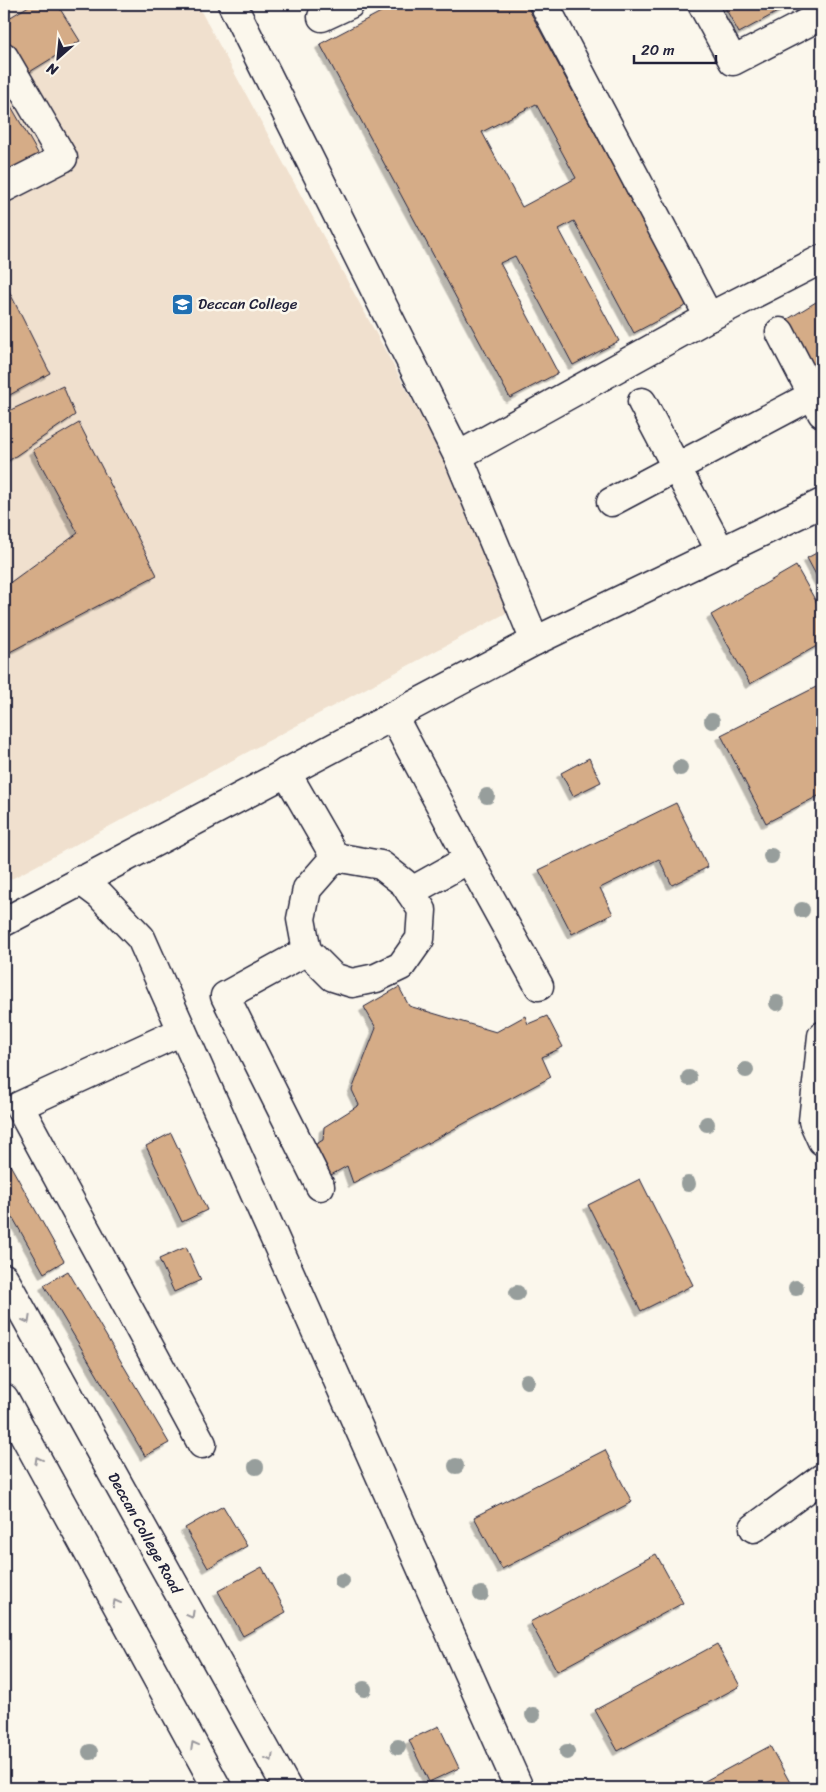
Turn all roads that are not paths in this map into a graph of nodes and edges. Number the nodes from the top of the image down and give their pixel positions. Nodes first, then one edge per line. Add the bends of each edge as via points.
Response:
1 (232, 4) edge
2 (350, 4) edge
3 (544, 4) edge
4 (702, 4) edge
5 (822, 15) edge
6 (322, 17) dead end
7 (4, 56) edge
8 (4, 188) edge
9 (822, 259) edge
10 (709, 317) junction
11 (780, 332) dead end
12 (642, 402) dead end
13 (818, 404) edge
14 (458, 456) junction
15 (677, 468) junction
16 (611, 502) dead end
17 (822, 503) edge
18 (721, 552) junction
19 (535, 641) junction
20 (393, 716) junction
21 (286, 772) junction
22 (335, 857) junction
23 (469, 858) junction
24 (80, 880) junction
25 (410, 892) junction
26 (4, 922) edge
27 (307, 951) junction
28 (539, 986) dead end
29 (182, 1031) junction
30 (822, 1036) edge
31 (822, 1141) edge
32 (320, 1186) dead end
33 (4, 1278) edge
34 (4, 1398) edge
35 (202, 1444) dead end
36 (822, 1478) edge
37 (754, 1528) dead end
38 (217, 1788) edge
39 (287, 1788) edge
40 (519, 1788) edge

1 - 14 main road
2 - 6 main road
3 - 10 main road
4 - 5 main road via 733,62
7 - 8 main road via 63,158
9 - 10 main road
10 - 14 main road
11 - 13 main road
12 - 15 main road
13 - 15 main road
14 - 19 main road
15 - 16 main road
15 - 18 main road
17 - 18 main road
18 - 19 main road
19 - 20 main road
20 - 21 main road
20 - 23 main road
21 - 22 main road
21 - 24 main road
22 - 25 main road via 381,865
22 - 27 main road via 308,889 301,919
23 - 25 main road
23 - 28 main road
24 - 26 main road
24 - 29 main road via 100,895 141,938
25 - 27 main road via 422,910 420,939 401,966 376,978 352,983 333,977
27 - 32 main road via 225,996
29 - 35 main road via 19,1106
29 - 40 main road
30 - 31 main road via 813,1121
33 -> 39 main road, Deccan College Road
38 -> 34 main road
36 - 37 main road

